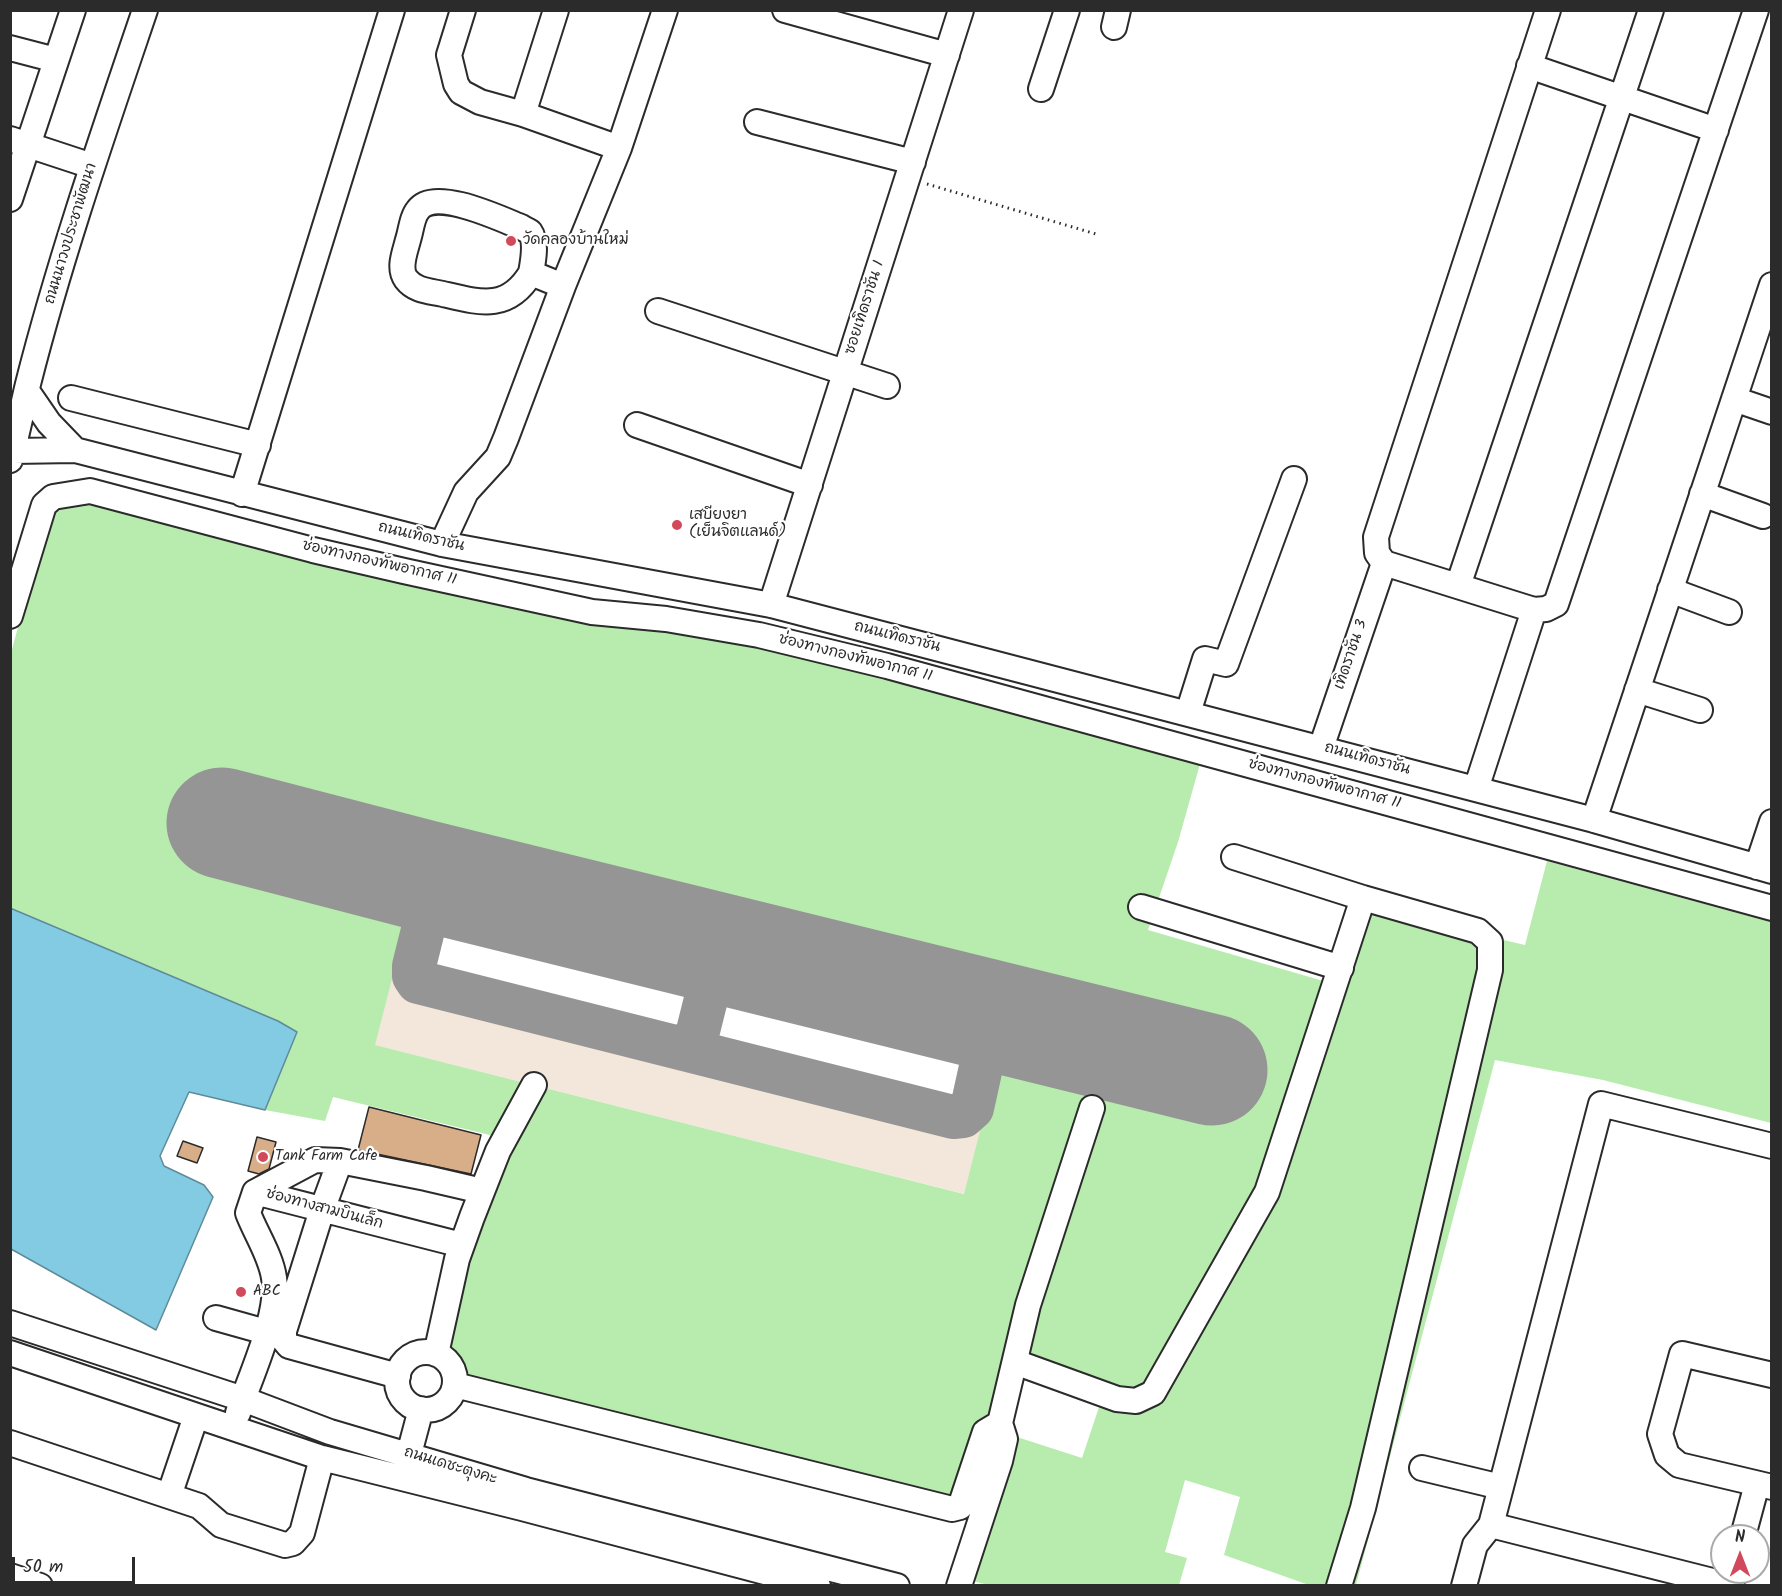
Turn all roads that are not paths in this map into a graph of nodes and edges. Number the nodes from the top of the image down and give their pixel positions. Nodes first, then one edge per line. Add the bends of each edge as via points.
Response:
1 (72, 10) edge
2 (145, 10) edge
3 (392, 10) edge
4 (463, 10) edge
5 (556, 10) edge
6 (665, 10) edge
7 (785, 10) edge
8 (961, 10) edge
9 (1067, 10) edge
10 (1548, 10) edge
11 (1651, 10) edge
12 (1756, 10) edge
13 (10, 48) edge
14 (947, 55) junction
15 (56, 60) junction
16 (1529, 66) junction
17 (1041, 89) dead end
18 (1622, 98) junction
19 (523, 114) junction
20 (757, 122) dead end
21 (1716, 130) junction
22 (20, 142) edge
23 (619, 148) junction
24 (92, 166) junction
25 (910, 170) junction
26 (10, 199) edge
27 (531, 273) junction
28 (563, 286) junction
29 (1770, 298) edge
30 (658, 311) dead end
31 (845, 372) junction
32 (21, 386) edge
33 (887, 386) dead end
34 (71, 398) dead end
35 (1734, 399) junction
36 (1772, 412) edge
37 (637, 425) dead end
38 (258, 446) junction
39 (75, 450) junction
40 (12, 455) edge
41 (1294, 479) dead end
42 (810, 485) junction
43 (242, 494) junction
44 (1702, 494) junction
45 (1763, 516) dead end
46 (442, 544) junction
47 (1384, 563) junction
48 (1458, 586) junction
49 (1670, 590) junction
50 (771, 605) junction
51 (1534, 610) junction
52 (1729, 612) dead end
53 (10, 616) edge
54 (1637, 690) junction
55 (1700, 710) dead end
56 (1188, 713) junction
57 (1321, 748) junction
58 (1476, 789) junction
59 (1594, 820) junction
60 (1772, 822) edge
61 (1234, 857) dead end
62 (1764, 869) edge
63 (1364, 897) junction
64 (1141, 907) dead end
65 (1772, 908) edge
66 (1341, 968) junction
67 (534, 1085) dead end
68 (1092, 1108) dead end
69 (1772, 1146) edge
70 (340, 1161) junction
71 (482, 1191) junction
72 (255, 1192) junction
73 (322, 1210) junction
74 (462, 1245) junction
75 (216, 1318) dead end
76 (10, 1323) edge
77 (266, 1332) junction
78 (10, 1353) edge
79 (436, 1354) junction
80 (1015, 1362) junction
81 (1772, 1375) edge
82 (398, 1376) junction
83 (455, 1386) junction
84 (243, 1399) junction
85 (421, 1409) junction
86 (196, 1416) junction
87 (1000, 1423) junction
88 (233, 1429) junction
89 (10, 1443) edge
90 (409, 1454) junction
91 (322, 1458) junction
92 (1422, 1468) dead end
93 (1764, 1485) edge
94 (1501, 1487) junction
95 (169, 1496) junction
96 (1748, 1524) edge
97 (1491, 1526) junction
98 (10, 1576) edge
99 (1730, 1585) edge
100 (40, 1586) edge
101 (818, 1586) edge
102 (897, 1586) edge
103 (959, 1586) edge
104 (1339, 1586) edge
105 (1464, 1586) edge

1 - 15 street
2 - 24 street, ถนนนาวงประชาพัฒนา
3 - 38 street
4 - 19 street via 449,54 456,84 461,92 480,102
5 - 19 street
6 - 23 street
7 - 14 street
8 - 14 street, ซอยเทิดราชัน 1
9 - 17 street
10 - 16 street
11 - 18 street
12 - 21 street
13 - 15 street
14 - 25 street, ซอยเทิดราชัน 1
15 - 22 street
16 - 18 street
16 - 47 street via 1376,537 1377,553
18 - 21 street
18 - 48 street
19 - 23 street
20 - 25 street
21 - 51 street via 1556,604
22 - 24 street
22 - 26 street
23 - 28 street
24 - 32 street, ถนนนาวงประชาพัฒนา
25 - 31 street, ซอยเทิดราชัน 1
27 - 27 street via 512,296 496,302 478,303 414,288 402,270 418,209 427,203 460,203 530,232
27 - 28 street
28 - 46 street via 498,457 466,492
29 - 35 street
30 - 31 street
31 - 33 street
31 - 42 street, ซอยเทิดราชัน 1
32 - 39 street
32 - 40 street, ถนนนาวงประชาพัฒนา
34 - 38 street
35 - 36 street
35 - 44 street
37 - 42 street
38 - 43 street
39 - 40 street, ถนนเทิดราชัน
39 - 43 street, ถนนเทิดราชัน
41 - 56 street via 1226,664 1205,659
42 - 50 street, ซอยเทิดราชัน 1
43 - 46 street, ถนนเทิดราชัน
44 - 45 street
44 - 49 street
46 - 50 street, ถนนเทิดราชัน
47 - 48 street
47 - 57 street, เทิดราชัน 3
48 - 51 street
49 - 52 street
49 - 54 street
50 - 56 street, ถนนเทิดราชัน
51 - 58 street
53 - 65 street, ช่องทางกองทัพอากาศ 11 via 44,505 53,497 90,491 404,571 592,612 666,619 759,635 887,666
54 - 55 street
54 - 59 street
56 - 57 street, ถนนเทิดราชัน
57 - 58 street, ถนนเทิดราชัน
58 - 59 street, ถนนเทิดราชัน
59 - 62 street, ถนนเทิดราชัน
60 - 62 street
61 - 63 street
63 - 66 street
63 - 104 street via 1478,931 1490,942 1490,970 1363,1508
64 - 66 street
66 - 80 street via 1267,1192 1153,1393 1136,1401 1117,1399
67 - 71 street via 498,1151
68 - 80 street via 1028,1305
69 - 94 street via 1601,1104
70 - 71 street
70 - 72 street via 315,1160
70 - 73 street
71 - 74 street
72 - 73 street, ช่องทางสามบินเล็ก
72 - 77 street, ช่องทางสามบินเล็ก via 248,1213 274,1278 275,1299
73 - 74 street, ช่องทางสามบินเล็ก
73 - 82 street via 284,1340 289,1346
74 - 79 street
75 - 77 street
76 - 84 street, ถนนเดชะตุงคะ
77 - 84 street, ช่องทางสามบินเล็ก
78 - 86 street, ถนนเดชะตุงคะ
79 - 82 street via 416,1354 407,1359
79 - 83 street via 449,1363
80 - 87 street
81 - 93 street via 1682,1354 1660,1434 1667,1455 1679,1465
82 - 85 street via 397,1385 405,1401
83 - 85 street via 439,1407
83 - 87 street via 952,1509 960,1507 964,1499 985,1432
84 - 88 street, ช่องทางสามบินเล็ก
84 - 90 street, ถนนเดชะตุงคะ via 330,1432
85 - 90 street
86 - 88 street, ถนนเดชะตุงคะ
86 - 95 street
87 - 103 street via 1005,1439 1000,1461
88 - 91 street, ถนนเดชะตุงคะ
89 - 95 street
90 - 102 street, ถนนเดชะตุงคะ via 526,1490
91 - 95 street via 302,1533 285,1545 221,1525 199,1506
91 - 101 street, ถนนเดชะตุงคะ
92 - 94 street
93 - 96 street
94 - 97 street
97 - 99 street
97 - 105 street via 1475,1545
98 - 100 street

